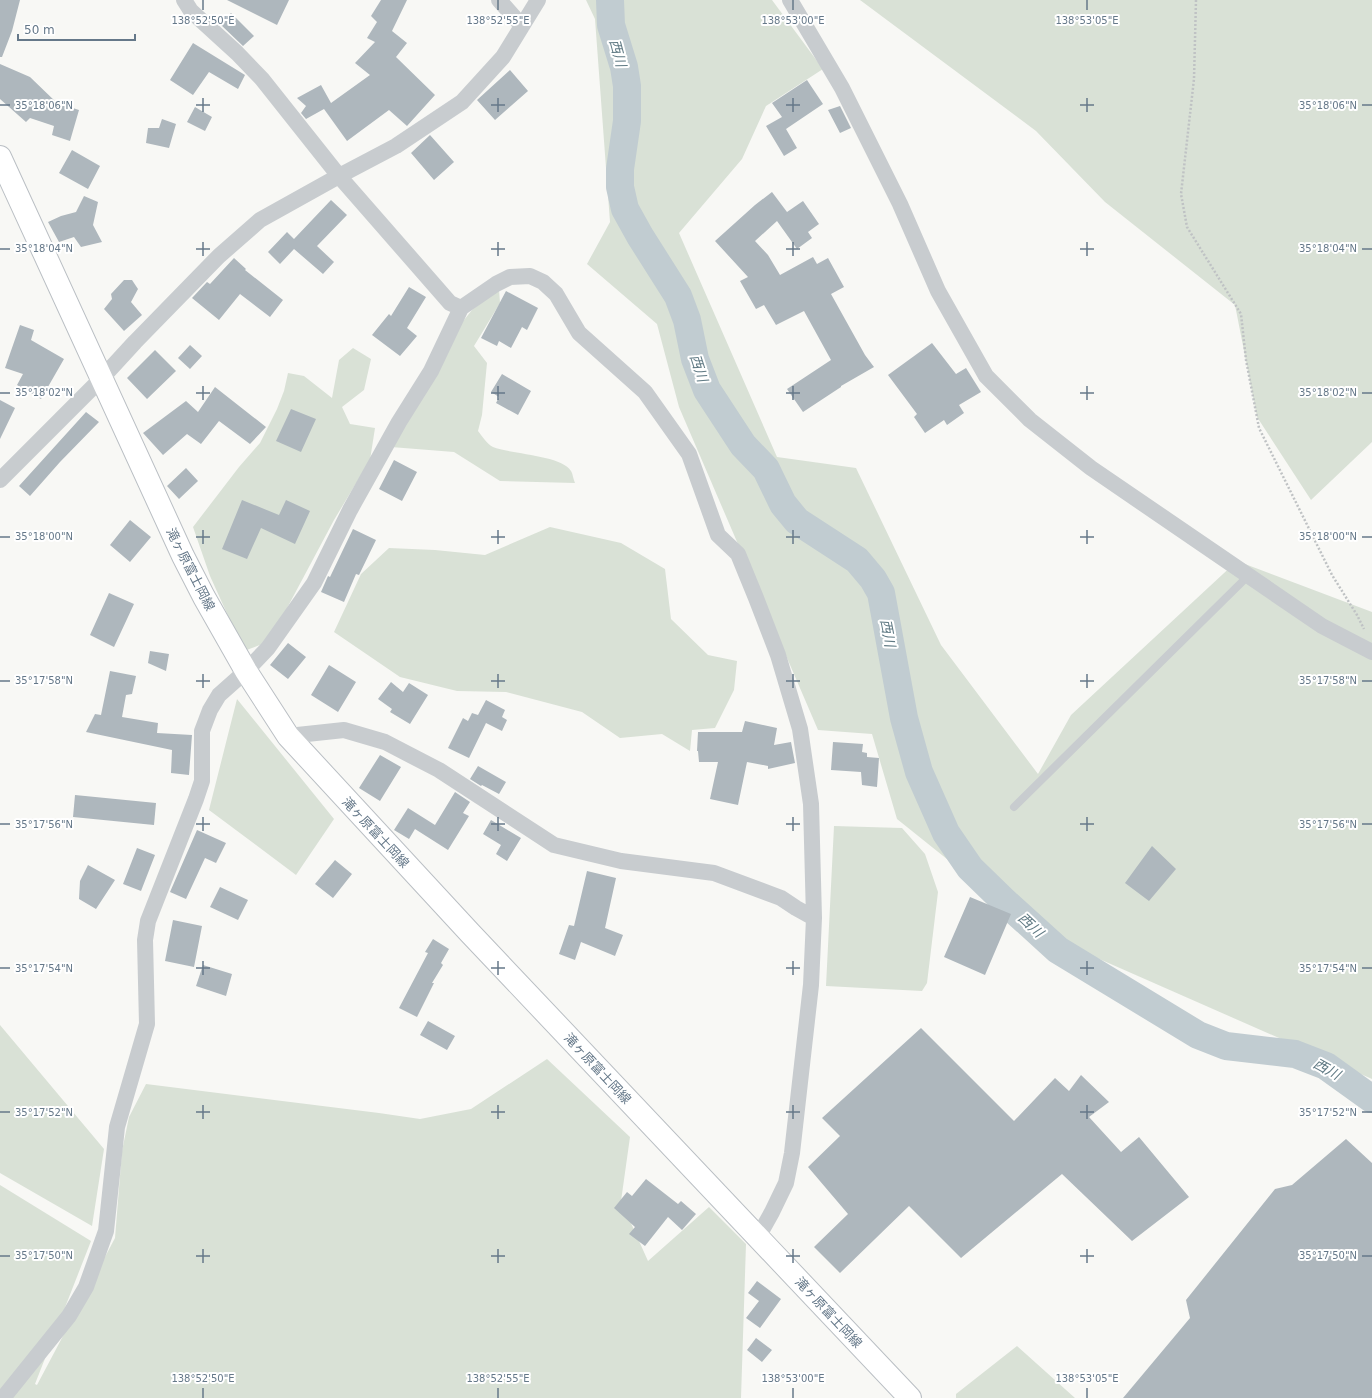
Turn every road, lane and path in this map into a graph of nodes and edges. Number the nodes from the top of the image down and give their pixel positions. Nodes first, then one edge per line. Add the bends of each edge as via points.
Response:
1 (184, 0) edge
2 (499, 0) edge
3 (538, 0) edge
4 (790, 0) edge
5 (1196, 0) edge
6 (522, 26) junction
7 (0, 157) edge
8 (339, 176) junction
9 (461, 308) junction
10 (101, 379) junction
11 (0, 480) edge
12 (1248, 576) junction
13 (1366, 634) dead end
14 (1372, 652) edge
15 (246, 671) junction
16 (288, 736) junction
17 (1014, 806) dead end
18 (814, 918) junction
19 (758, 1237) junction
20 (3, 1398) edge
21 (910, 1398) edge

1 - 8 street via 191,11 262,79
2 - 6 street
3 - 6 street
4 - 12 street via 842,88 900,204 938,291 986,376 1030,420 1091,468
5 - 13 path via 1194,79 1181,194 1186,227 1241,314 1246,360 1259,428 1332,575
6 - 8 street via 503,57 462,102 396,146
7 - 10 main road, 滝ヶ原富士岡線
8 - 9 street via 450,303
8 - 10 street via 260,220 219,256
9 - 15 street via 431,371 350,510 314,583 268,648
9 - 18 street via 510,277 530,276 543,282 556,294 579,333 645,392 689,454 718,535 738,554 756,598 778,655 800,729 811,804
10 - 11 street
10 - 15 main road, 滝ヶ原富士岡線 via 183,556
12 - 14 street via 1322,626
12 - 17 lane
15 - 16 main road, 滝ヶ原富士岡線
15 - 20 street via 219,695 210,710 202,731 202,781 148,921 145,940 147,1024 117,1127 104,1237 86,1287 69,1316
16 - 18 street via 344,730 385,742 439,770 554,845 621,861 714,873 781,898
16 - 19 main road, 滝ヶ原富士岡線 via 470,933
18 - 19 street via 811,986 792,1153 786,1182
19 - 21 main road, 滝ヶ原富士岡線

